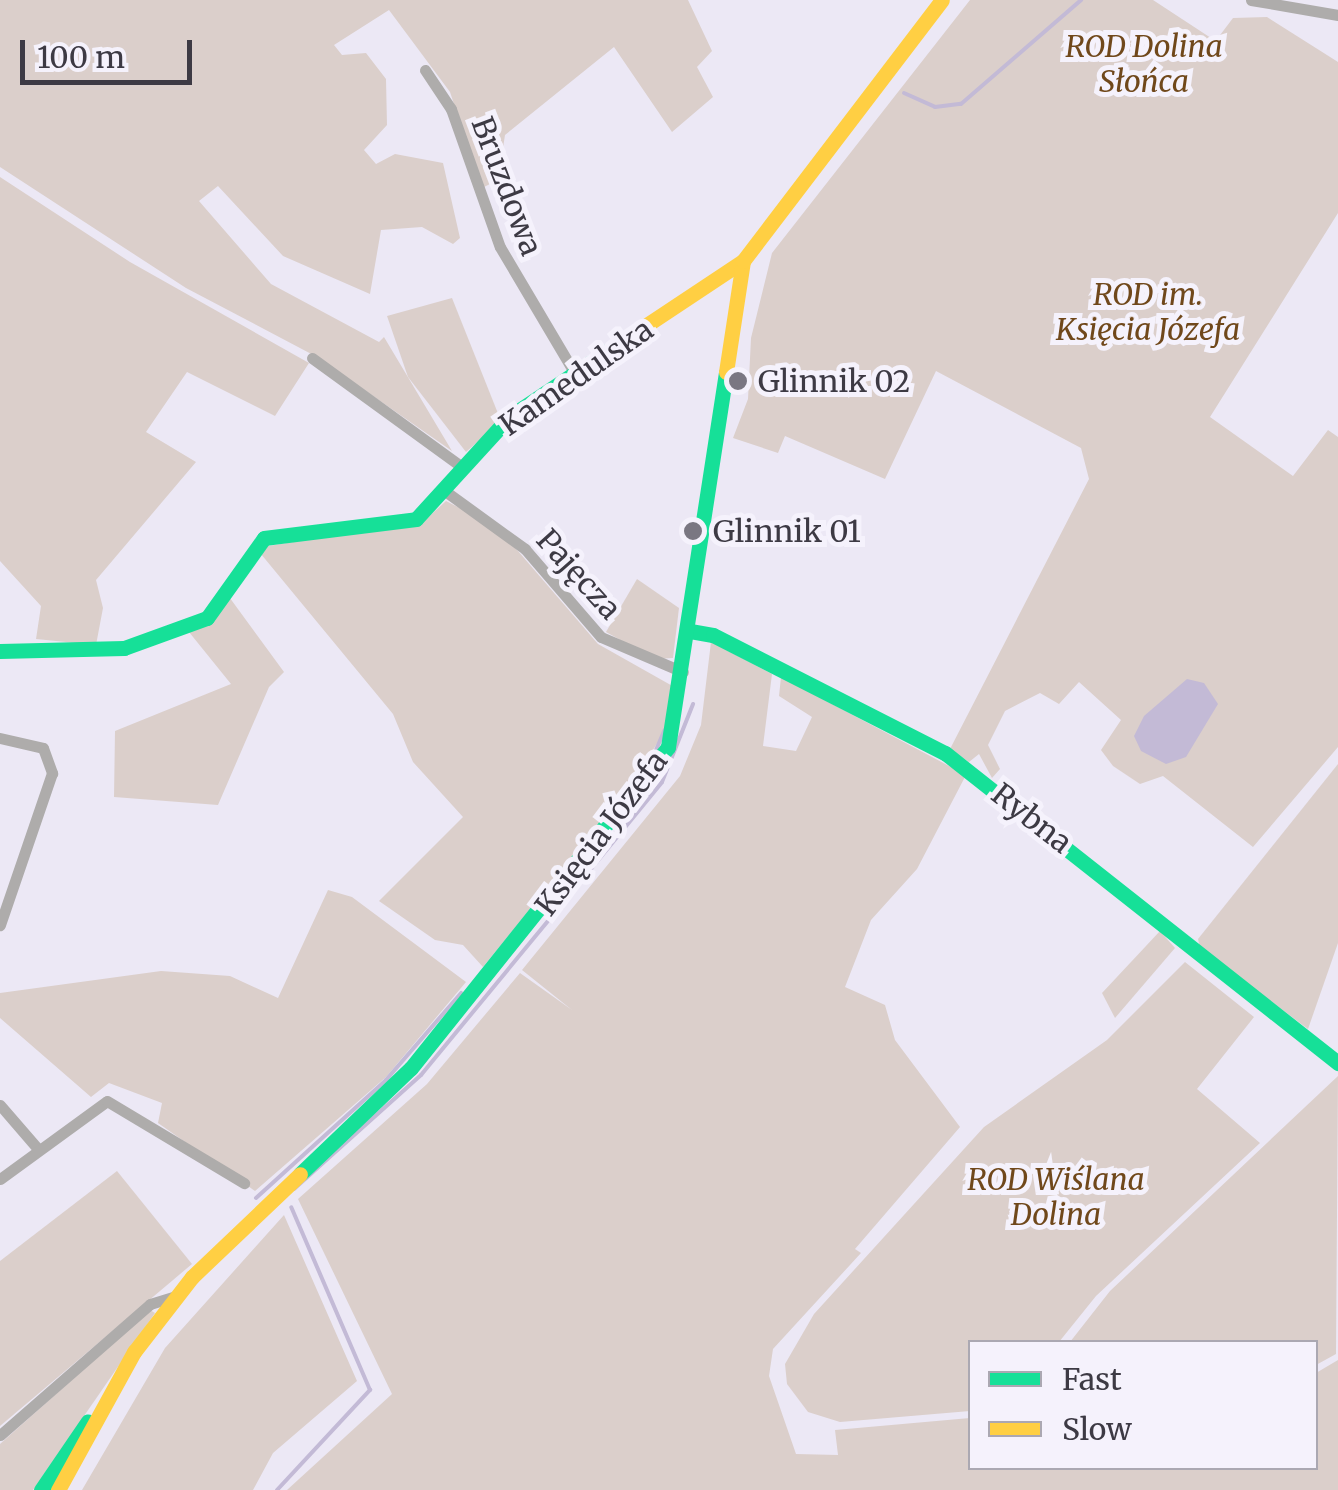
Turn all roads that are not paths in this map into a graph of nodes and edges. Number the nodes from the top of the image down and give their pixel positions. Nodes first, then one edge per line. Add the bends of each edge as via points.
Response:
1 (942, 0) edge
2 (1251, 0) edge
3 (1338, 15) edge
4 (425, 70) dead end
5 (744, 261) junction
6 (312, 358) dead end
7 (574, 372) junction
8 (462, 466) junction
9 (440, 497) junction
10 (690, 631) junction
11 (0, 651) edge
12 (685, 672) junction
13 (0, 738) edge
14 (0, 925) edge
15 (1338, 1064) edge
16 (0, 1105) edge
17 (38, 1148) junction
18 (0, 1179) edge
19 (244, 1183) dead end
20 (177, 1296) junction
21 (101, 1406) junction
22 (0, 1435) edge
23 (41, 1490) edge
24 (58, 1490) edge

1 - 5 main road, Księcia Józefa
2 - 3 street
4 - 7 street, Bruzdowa via 451,109 490,228
5 - 7 main road, Kamedulska
5 - 10 main road, Księcia Józefa
6 - 8 street
7 - 8 main road, Kamedulska via 510,417
8 - 9 main road, Kamedulska
9 - 11 main road, Kamedulska via 397,524 264,538 207,618 124,648 26,644
9 - 12 street, Pajęcza via 524,549 601,637
10 - 12 main road, Księcia Józefa
10 - 15 main road, Rybna via 730,642 945,753
12 - 20 main road, Księcia Józefa via 668,747 630,804 410,1068 253,1212
13 - 14 street via 42,748 52,773
16 - 17 street
17 - 18 street
17 - 19 street via 107,1101
20 - 21 main road, Księcia Józefa
20 - 22 street, Księcia Józefa via 150,1304
21 - 23 main road, Księcia Józefa
21 - 24 main road, Księcia Józefa

